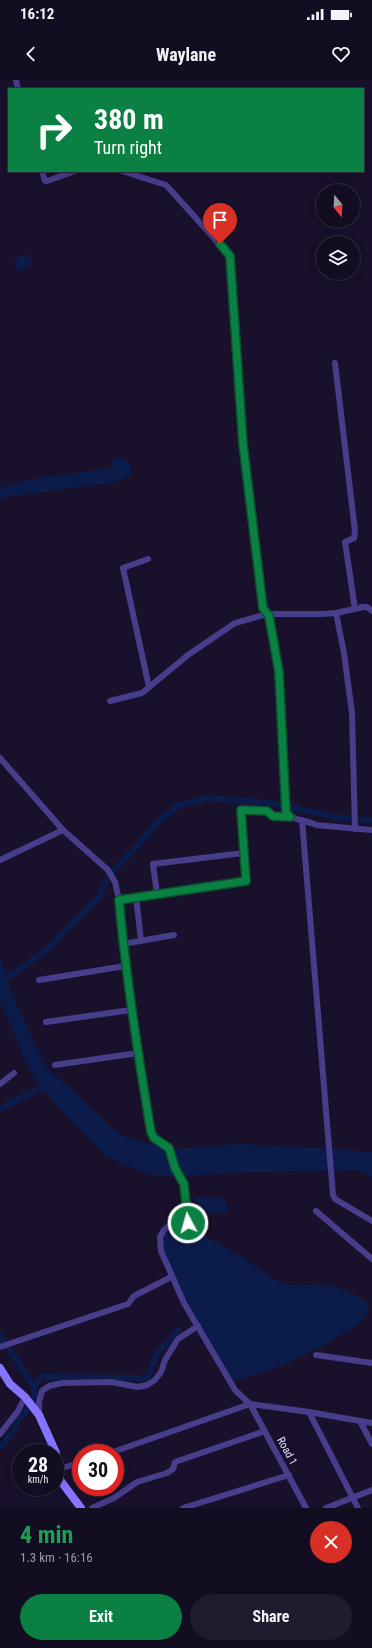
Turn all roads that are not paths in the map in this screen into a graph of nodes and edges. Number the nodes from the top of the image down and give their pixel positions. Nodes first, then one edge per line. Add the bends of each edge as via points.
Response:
1 (42, 172) edge
2 (72, 172) edge
3 (125, 172) edge
4 (335, 363) dead end
5 (148, 559) dead end
6 (354, 609) junction
7 (372, 610) edge
8 (336, 612) junction
9 (267, 614) junction
10 (149, 687) junction
11 (110, 701) dead end
12 (0, 758) edge
13 (288, 815) junction
14 (302, 820) junction
15 (355, 829) junction
16 (64, 830) junction
17 (372, 830) edge
18 (244, 852) junction
19 (0, 860) edge
20 (157, 894) junction
21 (136, 897) junction
22 (119, 900) junction
23 (174, 935) dead end
24 (141, 940) junction
25 (123, 944) junction
26 (125, 966) junction
27 (39, 980) dead end
28 (131, 1010) junction
29 (46, 1022) dead end
30 (138, 1053) junction
31 (55, 1065) dead end
32 (14, 1074) dead end
33 (0, 1084) edge
34 (316, 1211) dead end
35 (372, 1221) edge
36 (372, 1260) edge
37 (171, 1277) junction
38 (198, 1326) junction
39 (0, 1346) edge
40 (316, 1355) dead end
41 (372, 1363) edge
42 (0, 1368) edge
43 (26, 1398) junction
44 (250, 1404) junction
45 (38, 1412) junction
46 (309, 1412) junction
47 (360, 1421) junction
48 (372, 1423) edge
49 (265, 1431) junction
50 (0, 1434) edge
51 (52, 1444) edge
52 (372, 1444) edge
53 (124, 1448) edge
54 (288, 1475) junction
55 (64, 1485) edge
56 (372, 1490) edge
57 (353, 1497) junction
58 (81, 1508) edge
59 (92, 1508) edge
60 (183, 1508) edge
61 (305, 1508) edge
62 (326, 1508) edge
63 (358, 1508) edge

1 - 2 street via 47,181
3 - 9 street via 166,185 230,256 243,444 263,608
4 - 6 street via 354,531 354,538 345,542
5 - 10 street via 123,568
6 - 7 street via 367,607
6 - 8 street
8 - 9 street
8 - 15 street via 352,713
9 - 10 street via 235,623 188,655
9 - 13 street via 279,672
10 - 11 street via 142,693
12 - 16 street
13 - 14 street
13 - 18 street via 273,816 267,811 241,810
14 - 15 street via 316,825
14 - 35 street via 333,1197
15 - 17 street
16 - 19 street
16 - 22 street via 108,870 115,882
18 - 20 street via 246,881
18 - 20 street via 153,864
20 - 21 street
21 - 22 street
21 - 24 street
22 - 25 street
23 - 24 street
24 - 25 street
25 - 26 street
26 - 27 street
26 - 28 street
28 - 29 street
28 - 30 street
30 - 31 street
30 - 37 street, Road 1 via 151,1132 154,1138 169,1148 175,1168 184,1184 188,1223 168,1226 160,1237 161,1251
32 - 33 street
34 - 36 street
37 - 38 street, Road 1
37 - 39 street via 134,1296 128,1304
38 - 44 street, Road 1 via 235,1390
38 - 45 street via 178,1339 161,1372 148,1385 138,1387 111,1382 62,1383 49,1386 42,1391
40 - 41 street
42 - 43 street via 10,1384
43 - 45 street
43 - 50 street
44 - 46 street
44 - 49 street, Road 1
44 - 53 street
45 - 51 street
46 - 47 street
46 - 57 street
47 - 48 street
47 - 52 street
49 - 54 street, Road 1
49 - 59 street via 176,1462 173,1469 137,1482 114,1498
54 - 60 street
54 - 61 street, Road 1
55 - 58 street
56 - 57 street
57 - 62 street
57 - 63 street

